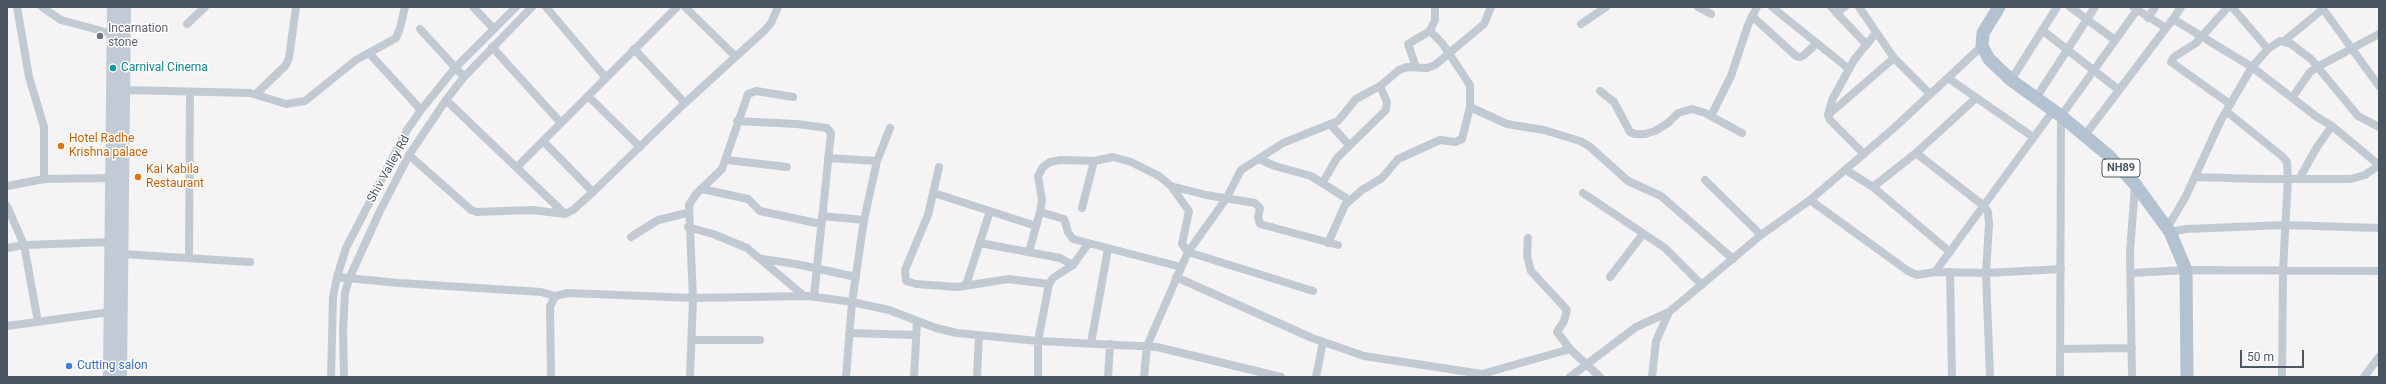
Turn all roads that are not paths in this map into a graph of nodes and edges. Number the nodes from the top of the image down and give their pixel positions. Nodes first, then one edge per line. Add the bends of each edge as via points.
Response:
1 (17, 7) edge
2 (42, 7) edge
3 (114, 7) edge
4 (125, 7) edge
5 (205, 7) edge
6 (296, 7) edge
7 (405, 7) edge
8 (473, 7) edge
9 (516, 7) edge
10 (532, 7) edge
11 (546, 7) edge
12 (677, 7) edge
13 (685, 7) edge
14 (778, 7) edge
15 (1435, 7) edge
16 (1491, 7) edge
17 (1606, 7) edge
18 (1698, 7) edge
19 (1772, 7) edge
20 (1845, 7) edge
21 (1859, 7) edge
22 (1999, 7) edge
23 (2057, 7) edge
24 (2070, 7) edge
25 (2095, 7) edge
26 (2156, 7) edge
27 (2181, 7) edge
28 (2228, 7) edge
29 (2232, 7) edge
30 (2135, 8) edge
31 (1755, 9) edge
32 (1834, 10) edge
33 (1711, 14) dead end
34 (2148, 18) junction
35 (2087, 19) junction
36 (2173, 19) junction
37 (187, 24) dead end
38 (1581, 24) dead end
39 (2166, 28) junction
40 (420, 29) dead end
41 (494, 29) junction
42 (2042, 30) junction
43 (1430, 32) junction
44 (114, 34) junction
45 (1875, 34) junction
46 (2379, 34) edge
47 (2202, 36) junction
48 (2115, 40) junction
49 (2284, 41) junction
50 (1817, 43) junction
51 (1866, 44) junction
52 (1982, 46) junction
53 (492, 47) junction
54 (2352, 47) junction
55 (2067, 49) junction
56 (2268, 49) junction
57 (634, 50) junction
58 (369, 53) junction
59 (1450, 54) junction
60 (735, 56) junction
61 (1894, 58) junction
62 (2319, 66) junction
63 (2252, 67) junction
64 (455, 68) junction
65 (1416, 68) junction
66 (1849, 69) junction
67 (2094, 70) junction
68 (464, 78) junction
69 (606, 78) junction
70 (1948, 78) junction
71 (2011, 80) junction
72 (1380, 86) junction
73 (2379, 86) edge
74 (124, 90) junction
75 (2119, 90) junction
76 (1600, 91) dead end
77 (190, 92) junction
78 (256, 94) junction
79 (1930, 94) junction
80 (588, 96) junction
81 (793, 96) dead end
82 (1976, 98) junction
83 (2036, 98) junction
84 (2292, 98) junction
85 (446, 100) junction
86 (685, 102) junction
87 (1470, 107) junction
88 (2228, 108) junction
89 (421, 110) junction
90 (2057, 113) junction
91 (1828, 115) junction
92 (1711, 116) junction
93 (737, 121) junction
94 (562, 123) junction
95 (1331, 125) junction
96 (2332, 126) junction
97 (2379, 127) edge
98 (890, 128) dead end
99 (1742, 133) dead end
100 (2086, 135) junction
101 (2033, 137) junction
102 (543, 141) junction
103 (1349, 145) junction
104 (640, 147) junction
105 (1916, 153) junction
106 (1864, 154) junction
107 (409, 155) junction
108 (828, 158) junction
109 (727, 160) junction
110 (1258, 160) junction
111 (877, 161) junction
112 (1094, 161) junction
113 (2379, 165) edge
114 (517, 167) junction
115 (787, 167) dead end
116 (939, 167) dead end
117 (1846, 170) junction
118 (2195, 177) junction
119 (111, 178) junction
120 (44, 179) junction
121 (2288, 179) junction
122 (2299, 179) junction
123 (1706, 180) dead end
124 (1323, 182) junction
125 (2135, 184) junction
126 (7, 186) edge
127 (1172, 186) junction
128 (1873, 187) junction
129 (702, 189) junction
130 (593, 192) junction
131 (934, 193) junction
132 (1583, 193) dead end
133 (1226, 199) junction
134 (1349, 200) junction
135 (1810, 200) junction
136 (7, 206) edge
137 (1984, 206) junction
138 (1082, 208) dead end
139 (990, 211) junction
140 (1040, 212) junction
141 (687, 213) junction
142 (565, 214) junction
143 (821, 220) junction
144 (864, 220) junction
145 (2285, 224) junction
146 (1036, 226) junction
147 (688, 227) junction
148 (2379, 228) edge
149 (2169, 230) junction
150 (1643, 234) junction
151 (1761, 236) junction
152 (631, 237) dead end
153 (1528, 238) dead end
154 (111, 242) junction
155 (980, 243) junction
156 (1328, 243) junction
157 (1088, 244) junction
158 (24, 245) junction
159 (1338, 245) dead end
160 (7, 248) edge
161 (1108, 249) junction
162 (1030, 252) junction
163 (1188, 252) junction
164 (1950, 252) junction
165 (122, 254) junction
166 (189, 258) junction
167 (762, 259) junction
168 (1733, 259) junction
169 (250, 262) dead end
170 (1073, 265) junction
171 (1181, 266) junction
172 (816, 268) junction
173 (2061, 269) junction
174 (2186, 270) junction
175 (2283, 270) junction
176 (2379, 271) edge
177 (1935, 272) junction
178 (1950, 272) junction
179 (1986, 273) junction
180 (2131, 273) junction
181 (337, 277) junction
182 (856, 277) junction
183 (1176, 277) junction
184 (1610, 277) dead end
185 (348, 279) junction
186 (1049, 284) junction
187 (966, 285) junction
188 (1702, 285) junction
189 (1313, 292) dead end
190 (803, 295) junction
191 (555, 296) junction
192 (814, 296) junction
193 (693, 298) junction
194 (852, 302) junction
195 (110, 312) junction
196 (1669, 312) junction
197 (917, 320) junction
198 (38, 322) junction
199 (7, 326) edge
200 (850, 333) junction
201 (916, 335) junction
202 (979, 336) junction
203 (693, 340) junction
204 (760, 340) dead end
205 (1038, 341) junction
206 (1323, 342) junction
207 (1091, 343) junction
208 (1110, 344) junction
209 (1147, 346) junction
210 (2132, 348) junction
211 (1570, 349) junction
212 (2060, 349) junction
213 (2379, 357) edge
214 (1586, 364) junction
215 (1494, 374) edge
216 (109, 377) edge
217 (121, 377) edge
218 (331, 377) edge
219 (344, 377) edge
220 (551, 377) edge
221 (690, 377) edge
222 (846, 377) edge
223 (914, 377) edge
224 (977, 377) edge
225 (1038, 377) edge
226 (1108, 377) edge
227 (1144, 377) edge
228 (1281, 377) edge
229 (1316, 377) edge
230 (1570, 377) edge
231 (1600, 377) edge
232 (1652, 377) edge
233 (1952, 377) edge
234 (1990, 377) edge
235 (2060, 377) edge
236 (2132, 377) edge
237 (2187, 377) edge
238 (2282, 377) edge
239 (2364, 377) edge

1 - 120 street via 30,76 44,127
2 - 44 street via 60,20
3 - 44 street
4 - 74 street
5 - 37 street
6 - 78 street via 286,65
7 - 58 street via 396,38
8 - 41 street
9 - 41 street, Shiv Valley Rd
10 - 53 street, Shiv Valley Rd
11 - 69 street
12 - 57 street
13 - 60 street
14 - 60 street via 771,23
15 - 43 street via 1435,20
16 - 59 street via 1484,24
17 - 38 street
18 - 33 street
19 - 50 street
20 - 32 street
21 - 45 street
22 - 52 main road via 1983,33
23 - 42 street
24 - 35 street
25 - 35 street
26 - 34 street
27 - 36 street
28 - 47 street
29 - 56 street
30 - 34 street
30 - 48 street
31 - 50 street via 1796,56 1804,55
31 - 92 street via 1731,76
32 - 51 street
34 - 39 street
35 - 48 street
35 - 55 street
36 - 39 street
36 - 47 street
39 - 75 street
40 - 64 street
41 - 64 street, Shiv Valley Rd
42 - 55 street
42 - 71 street
43 - 59 street
43 - 65 street via 1408,44
44 - 119 street
45 - 51 street
45 - 61 street
46 - 54 street
47 - 63 street
47 - 88 street via 2171,62
48 - 67 street
49 - 54 street via 2323,9
49 - 56 street
49 - 62 street via 2301,50
50 - 66 street
51 - 66 street
52 - 70 street
52 - 71 main road, NH89 via 1989,59
53 - 68 street, Shiv Valley Rd
53 - 94 street
54 - 62 street
54 - 73 street
55 - 67 street
55 - 83 street
56 - 63 street
57 - 69 street
57 - 86 street
58 - 78 street via 356,60 305,101 286,104
58 - 89 street
59 - 65 street via 1430,67
59 - 87 street via 1470,84
60 - 86 street
61 - 79 street
61 - 91 street
62 - 84 street via 2310,72
62 - 97 street via 2358,116
63 - 84 street
63 - 88 street
64 - 68 street
64 - 89 street, Shiv Valley Rd
65 - 72 street via 1407,67 1400,70
66 - 91 street via 1832,100
67 - 75 street
67 - 90 street
68 - 85 street, Shiv Valley Rd
69 - 80 street
70 - 79 street
70 - 82 street
71 - 83 main road, NH89
72 - 95 street via 1356,100 1342,119
72 - 103 street via 1387,102 1386,110
74 - 77 street
74 - 165 street
75 - 100 street
76 - 92 street via 1614,102 1630,132 1635,134 1655,131 1685,110 1698,110
77 - 78 street
77 - 166 street
79 - 106 street
80 - 94 street
80 - 104 street
81 - 93 street via 752,91 748,94
82 - 101 street
82 - 105 street
83 - 90 main road, NH89
84 - 96 street
85 - 107 street, Shiv Valley Rd
85 - 114 street
86 - 104 street
87 - 134 street via 1464,134 1459,141 1440,140 1408,153 1398,159 1382,178
87 - 168 street via 1507,124 1544,130 1589,146 1628,181 1661,196
88 - 118 street
88 - 121 street via 2283,156 2287,162
89 - 181 street, Shiv Valley Rd via 407,130 346,248
90 - 100 main road, NH89
90 - 101 street
90 - 173 street
91 - 106 street
92 - 99 street
93 - 108 street via 827,128 830,132
93 - 109 street
94 - 102 street
95 - 103 street
95 - 110 street via 1302,134
96 - 113 street
96 - 122 street via 2316,147
98 - 111 street
100 - 125 main road, NH89
101 - 137 street
102 - 114 street
102 - 130 street
103 - 124 street via 1337,158
104 - 130 street
105 - 128 street
105 - 137 street
106 - 117 street
107 - 142 street via 471,210 532,210
107 - 185 street, Shiv Valley Rd
108 - 111 street
108 - 143 street
109 - 115 street
109 - 129 street via 722,169
110 - 124 street
110 - 133 street via 1241,170
111 - 144 street
112 - 127 street via 1121,158 1158,176
112 - 138 street
112 - 140 street via 1061,160 1050,162 1043,168 1038,176 1042,200
113 - 122 street via 2358,178
114 - 142 street
116 - 131 street
117 - 128 street
117 - 135 street
118 - 121 street
118 - 149 street
119 - 120 street
119 - 154 street
120 - 126 street
121 - 122 street
121 - 145 street
123 - 151 street
124 - 134 street
125 - 149 main road, NH89
125 - 180 street
127 - 133 street
127 - 163 street via 1189,211 1182,244
128 - 164 street
129 - 141 street via 692,199
129 - 143 street via 748,199 760,211
130 - 142 street
131 - 139 street
131 - 187 street via 904,278 908,283 916,284 958,287
132 - 150 street
133 - 156 street via 1259,205 1260,224
133 - 163 street
134 - 156 street
135 - 151 street
135 - 177 street via 1908,271 1917,275
136 - 158 street
137 - 164 street
137 - 179 street via 1988,212 1989,224
139 - 146 street
139 - 155 street
140 - 146 street
140 - 157 street via 1061,216 1066,222 1070,236
141 - 147 street
141 - 152 street via 658,220
143 - 144 street
143 - 172 street
144 - 182 street
145 - 148 street
145 - 149 street
145 - 175 street
146 - 162 street
147 - 167 street via 735,242
147 - 193 street
149 - 174 main road, NH89
150 - 184 street
150 - 188 street via 1664,248
151 - 168 street
153 - 211 street via 1527,256 1531,271 1566,310 1564,321 1557,332
154 - 158 street
154 - 195 street
155 - 162 street
155 - 187 street
156 - 159 street
157 - 161 street
157 - 170 street
158 - 160 street
158 - 198 street
161 - 171 street
161 - 207 street
162 - 170 street via 1060,258
163 - 171 street
163 - 189 street
164 - 177 street
165 - 166 street
165 - 217 street
166 - 169 street
167 - 172 street
167 - 190 street
168 - 188 street
170 - 186 street via 1053,278
171 - 183 street
172 - 182 street
172 - 192 street
173 - 179 street
173 - 212 street
174 - 175 street
174 - 180 street
174 - 237 main road, NH89
175 - 176 street
175 - 238 street
177 - 178 street
178 - 179 street
178 - 233 street
179 - 234 street
180 - 210 street
181 - 185 street
181 - 218 street, Shiv Valley Rd
182 - 194 street
183 - 206 street
183 - 209 street
185 - 191 street via 541,292
185 - 219 street, Shiv Valley Rd via 343,313
186 - 187 street via 1008,279
186 - 205 street
188 - 196 street
190 - 192 street
190 - 193 street
191 - 193 street via 568,293
191 - 220 street via 550,307
192 - 194 street
193 - 203 street
194 - 197 street via 889,310
194 - 200 street
195 - 198 street
195 - 216 street
196 - 214 street via 1636,327
196 - 232 street via 1656,341
197 - 201 street
197 - 202 street via 936,328
198 - 199 street
200 - 201 street
200 - 222 street
201 - 223 street
202 - 205 street
202 - 224 street
203 - 204 street
203 - 221 street
205 - 207 street
205 - 225 street
206 - 215 street via 1364,356
206 - 229 street
207 - 208 street
208 - 209 street
208 - 226 street
209 - 227 street
209 - 228 street
210 - 212 street
210 - 236 street
211 - 214 street
211 - 215 street
212 - 235 street
213 - 239 street
214 - 230 street
214 - 231 street

